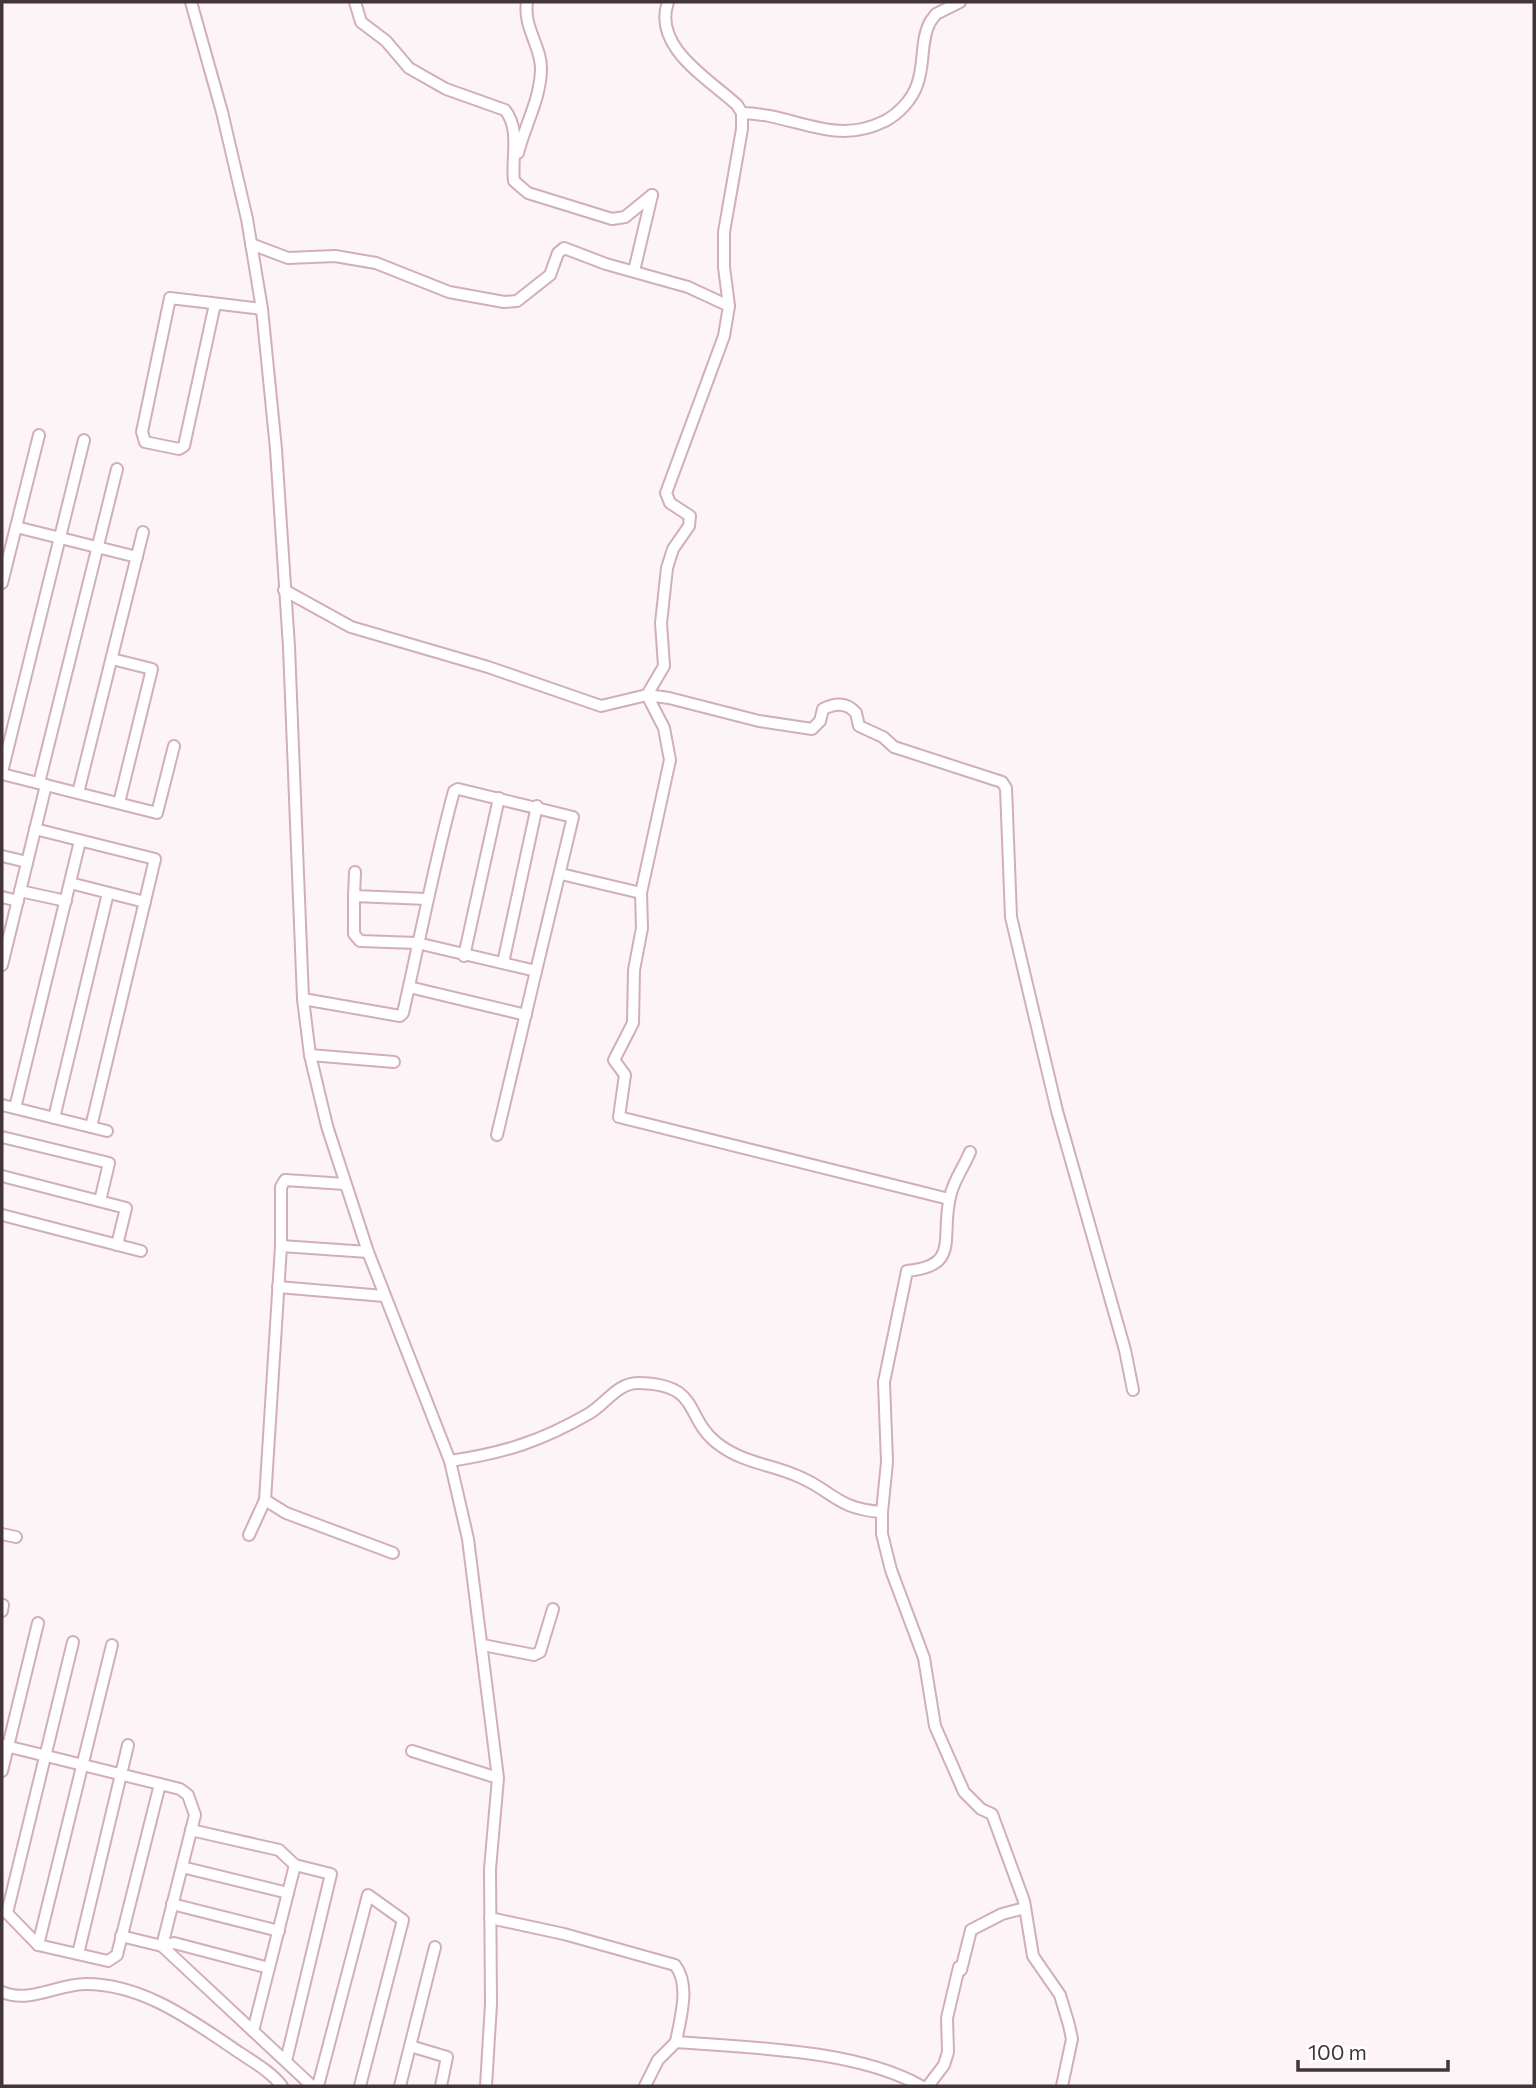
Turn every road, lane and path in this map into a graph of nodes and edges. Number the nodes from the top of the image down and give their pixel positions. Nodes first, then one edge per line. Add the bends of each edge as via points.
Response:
1 (191, 2) edge
2 (355, 2) edge
3 (527, 2) edge
4 (668, 2) edge
5 (960, 2) edge
6 (742, 113) junction
7 (513, 177) junction
8 (251, 244) junction
9 (634, 271) junction
10 (215, 304) junction
11 (729, 306) junction
12 (262, 309) junction
13 (39, 435) dead end
14 (84, 440) dead end
15 (117, 469) dead end
16 (16, 527) junction
17 (144, 532) dead end
18 (60, 538) junction
19 (98, 548) junction
20 (137, 557) junction
21 (2, 583) edge
22 (284, 590) junction
23 (111, 659) junction
24 (647, 695) junction
25 (174, 746) dead end
26 (2, 773) edge
27 (43, 784) junction
28 (78, 793) junction
29 (499, 797) junction
30 (119, 803) junction
31 (537, 806) junction
32 (35, 829) junction
33 (80, 841) junction
34 (2, 856) edge
35 (27, 862) junction
36 (355, 872) dead end
37 (561, 874) junction
38 (70, 883) junction
39 (108, 893) junction
40 (641, 893) junction
41 (19, 896) junction
42 (354, 896) junction
43 (2, 897) edge
44 (427, 898) junction
45 (66, 901) junction
46 (145, 901) junction
47 (5, 938) edge
48 (417, 943) junction
49 (464, 956) junction
50 (503, 963) junction
51 (2, 965) edge
52 (536, 971) junction
53 (409, 987) junction
54 (303, 999) junction
55 (526, 1014) junction
56 (310, 1055) junction
57 (394, 1062) dead end
58 (2, 1105) edge
59 (15, 1108) junction
60 (54, 1118) junction
61 (91, 1127) junction
62 (107, 1131) dead end
63 (497, 1135) dead end
64 (2, 1138) edge
65 (970, 1152) dead end
66 (2, 1176) edge
67 (345, 1184) junction
68 (949, 1199) junction
69 (100, 1201) junction
70 (2, 1215) edge
71 (117, 1245) junction
72 (281, 1246) junction
73 (141, 1251) dead end
74 (368, 1252) junction
75 (278, 1287) junction
76 (384, 1296) junction
77 (1133, 1390) dead end
78 (450, 1461) junction
79 (265, 1500) junction
80 (882, 1512) junction
81 (2, 1534) edge
82 (249, 1535) dead end
83 (16, 1538) dead end
84 (393, 1553) dead end
85 (553, 1609) dead end
86 (38, 1623) dead end
87 (73, 1642) dead end
88 (112, 1645) dead end
89 (483, 1645) junction
90 (128, 1745) dead end
91 (5, 1746) edge
92 (412, 1751) dead end
93 (45, 1756) junction
94 (82, 1765) junction
95 (2, 1770) edge
96 (121, 1775) junction
97 (498, 1778) junction
98 (160, 1784) junction
99 (191, 1830) junction
100 (295, 1865) junction
101 (181, 1867) junction
102 (288, 1893) junction
103 (172, 1904) junction
104 (1025, 1908) junction
105 (489, 1919) junction
106 (279, 1931) junction
107 (121, 1936) junction
108 (38, 1945) junction
109 (162, 1946) junction
110 (435, 1947) dead end
111 (78, 1954) junction
112 (269, 1968) junction
113 (2, 1992) edge
114 (253, 2031) junction
115 (676, 2042) junction
116 (410, 2046) junction
117 (286, 2061) junction
118 (282, 2086) edge
119 (312, 2086) edge
120 (318, 2086) edge
121 (360, 2086) edge
122 (400, 2086) edge
123 (441, 2086) edge
124 (486, 2086) edge
125 (645, 2086) edge
126 (921, 2086) edge
127 (928, 2086) edge
128 (1062, 2086) edge

1 - 8 street via 222,112
2 - 7 street via 361,22 386,41 409,68 446,89 505,110 514,134
3 - 7 street via 529,35 541,70
4 - 6 street via 666,30 679,50
5 - 6 street via 930,22 917,86 898,112 884,121 844,133
6 - 11 street via 723,247
7 - 9 street via 528,193 612,219 625,217 652,195
8 - 9 street via 288,258 335,256 376,263 449,292 495,302 517,301 529,292 550,275 564,248
8 - 12 street
9 - 11 street via 688,287
10 - 10 street via 170,298 142,432 145,442 184,446
10 - 12 street
11 - 24 street via 724,336 666,493 670,503 690,516 690,522 667,568 661,623 664,666
12 - 22 street
13 - 16 street
14 - 18 street
15 - 19 street
16 - 18 street
16 - 21 street
17 - 20 street
18 - 19 street
18 - 26 street
19 - 20 street
19 - 27 street
20 - 23 street
22 - 24 street via 351,627 601,706
22 - 54 street
23 - 28 street
23 - 30 street via 152,669
24 - 40 street via 664,728 670,760
24 - 77 street via 812,729 823,709 833,704 848,706 856,713 859,726 894,747 998,780 1006,788 1011,917 1050,1086
25 - 30 street via 157,813
26 - 27 street
27 - 28 street
27 - 32 street
28 - 30 street
29 - 31 street
29 - 44 street via 454,791
29 - 49 street
31 - 37 street via 573,817
31 - 50 street
32 - 33 street
32 - 35 street
33 - 38 street
33 - 46 street via 155,859
34 - 35 street
35 - 41 street
36 - 42 street
37 - 40 street
37 - 52 street
38 - 39 street
38 - 45 street
39 - 46 street
39 - 60 street
40 - 68 street via 633,1023 614,1060 625,1075 618,1116
41 - 43 street
41 - 45 street
41 - 47 street
42 - 44 street
42 - 48 street via 356,939
44 - 48 street
45 - 59 street
46 - 61 street
47 - 51 street
48 - 49 street
48 - 53 street
49 - 50 street
50 - 52 street
52 - 55 street
53 - 54 street via 403,1013 397,1017
53 - 55 street
54 - 56 street
55 - 63 street
56 - 57 street
56 - 67 street
58 - 59 street
59 - 60 street
60 - 61 street
61 - 62 street
64 - 69 street via 109,1163
65 - 68 street
66 - 69 street
67 - 72 street via 285,1180 281,1186
67 - 74 street
68 - 80 street via 942,1256 930,1269 906,1271 894,1325 882,1396 888,1436
69 - 71 street via 126,1208
70 - 71 street
71 - 73 street
72 - 74 street
72 - 75 street
74 - 76 street
75 - 76 street
75 - 79 street
76 - 78 street
78 - 80 street via 494,1455 537,1442 591,1412 621,1387 637,1383 667,1386 682,1394 707,1434 722,1447 798,1476 848,1507
78 - 89 street via 468,1539
79 - 82 street
79 - 84 street via 286,1513
80 - 104 street via 891,1570 924,1658 934,1727 964,1792 992,1814
81 - 83 street
85 - 89 street via 540,1652 534,1655
86 - 91 street
87 - 93 street
88 - 94 street
89 - 97 street
90 - 96 street
91 - 93 street
91 - 95 street
92 - 97 street
93 - 94 street
93 - 108 street via 8,1913
94 - 96 street
94 - 108 street
96 - 98 street
96 - 111 street
97 - 105 street
98 - 99 street via 188,1795 195,1815
98 - 107 street
99 - 100 street via 279,1850
99 - 101 street
100 - 102 street
100 - 117 street via 328,1872 332,1879
101 - 102 street
101 - 103 street
102 - 106 street
103 - 106 street
103 - 109 street
104 - 127 street via 971,1930 947,2018 948,2052
104 - 128 street via 1033,1956 1060,1995 1072,2039
105 - 115 street via 586,1939 674,1965 684,1994
105 - 124 street via 491,2004
106 - 112 street
107 - 109 street
107 - 111 street via 113,1959
108 - 111 street
109 - 112 street via 174,1943
109 - 114 street
110 - 116 street
112 - 114 street
113 - 118 street via 21,1997 86,1984 148,1997 229,2045
114 - 117 street
115 - 125 street via 658,2060
115 - 126 street via 802,2052 889,2072
116 - 122 street
116 - 123 street via 447,2057
117 - 119 street
120 - 121 street via 368,1895 402,1920

